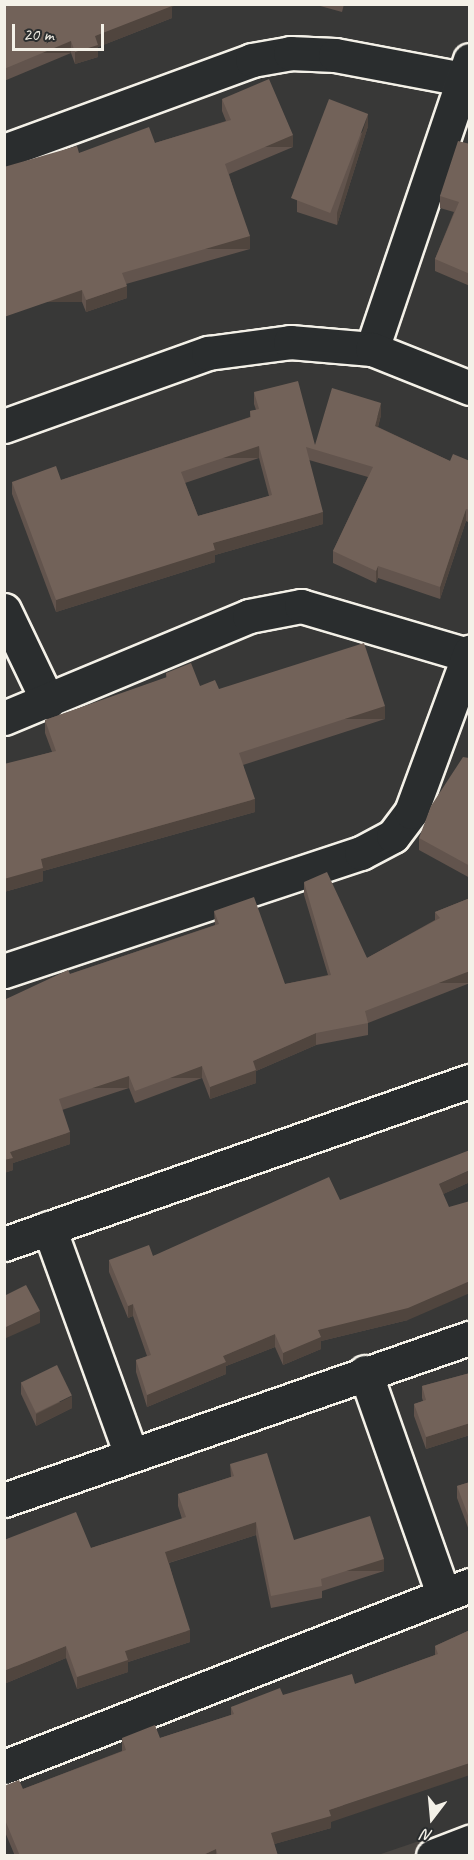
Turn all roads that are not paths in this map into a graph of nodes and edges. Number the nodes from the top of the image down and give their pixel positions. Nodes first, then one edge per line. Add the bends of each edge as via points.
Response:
1 (466, 70) edge
2 (461, 116) edge
3 (4, 151) edge
4 (372, 350) junction
5 (470, 388) edge
6 (4, 426) edge
7 (4, 610) edge
8 (469, 653) edge
9 (48, 702) junction
10 (4, 718) edge
11 (4, 970) edge
12 (470, 1081) edge
13 (49, 1228) junction
14 (4, 1244) edge
15 (470, 1338) edge
16 (365, 1372) junction
17 (131, 1455) junction
18 (4, 1500) edge
19 (456, 1590) edge
20 (4, 1767) edge
21 (470, 1842) edge
22 (433, 1856) edge

1 - 2 street
1 - 3 street via 290,53 252,60
2 - 4 street
4 - 5 street
4 - 6 street via 290,342 208,353
7 - 9 street
8 - 9 street via 301,606 249,616
8 - 11 street via 411,812 393,836 361,853
9 - 10 street
12 - 13 street
13 - 14 street
13 - 17 street
15 - 16 street
16 - 17 street
16 - 19 street
17 - 18 street
19 - 20 street
21 - 22 street

